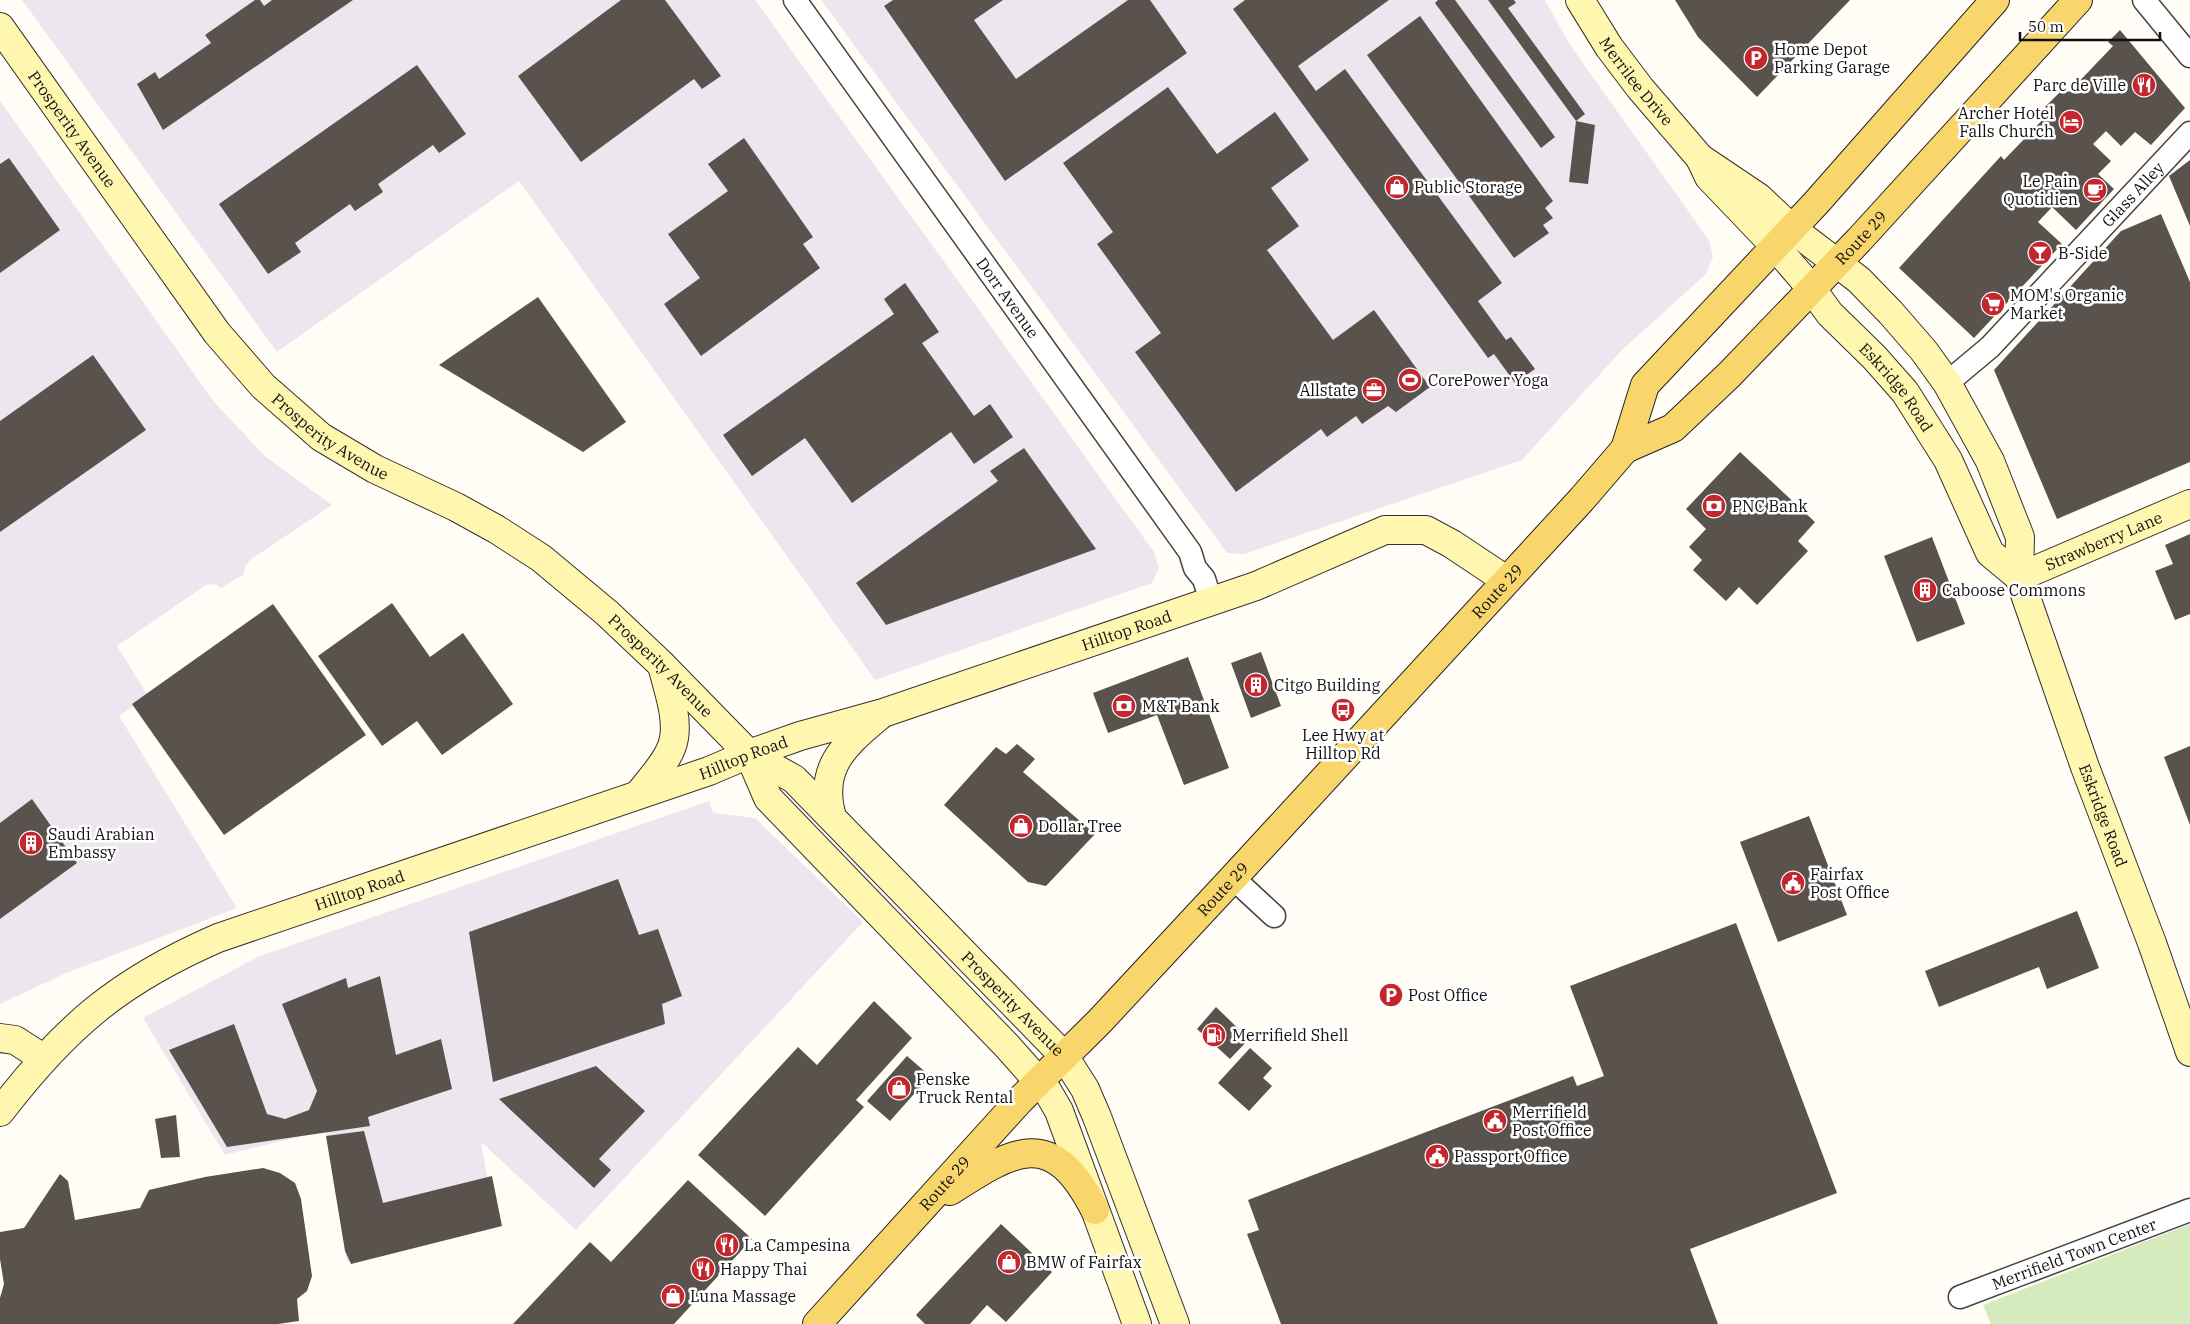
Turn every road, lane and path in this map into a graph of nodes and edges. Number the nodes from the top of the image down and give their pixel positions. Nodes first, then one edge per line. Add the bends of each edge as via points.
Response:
1 (795, 0) edge
2 (1580, 0) edge
3 (1996, 0) edge
4 (2078, 0) edge
5 (2144, 0) edge
6 (0, 27) edge
7 (2190, 56) edge
8 (2190, 133) edge
9 (1700, 158) junction
10 (1745, 216) joint
11 (1783, 236) junction
12 (1836, 262) junction
13 (1811, 288) junction
14 (1947, 383) junction
15 (1625, 449) junction
16 (2190, 504) edge
17 (2019, 577) junction
18 (1506, 580) junction
19 (1211, 601) junction
20 (662, 664) junction
21 (883, 713) junction
22 (749, 754) junction
23 (639, 794) junction
24 (832, 816) junction
25 (1233, 878) junction
26 (1274, 916) dead end
27 (0, 1038) edge
28 (2190, 1052) edge
29 (1064, 1056) junction
30 (43, 1058) junction
31 (1039, 1081) junction
32 (0, 1112) edge
33 (922, 1209) junction
34 (1095, 1210) junction
35 (2190, 1210) edge
36 (1960, 1297) dead end
37 (817, 1324) edge
38 (1137, 1324) edge
39 (1175, 1324) edge

1 - 19 street, Dorr Avenue via 1190,552
2 - 9 street, Merrilee Drive via 1609,47 1640,88
3 - 11 main road, Route 29
4 - 12 main road, Route 29
5 - 7 street
6 - 20 street, Prosperity Avenue via 217,333 264,386 321,437 370,466 456,506 541,558 594,601
8 - 14 street, Glass Alley via 1990,347
9 - 10 street, Merrilee Drive via 1709,177
9 - 11 street, Merrilee Drive via 1758,198
10 - 11 street, Eskridge Road
11 - 12 street, Merrilee Drive
11 - 13 street, Eskridge Road
11 - 15 main road, Route 29 via 1644,385
12 - 13 main road, Route 29
12 - 14 street, Eskridge Road via 1860,280 1891,312
13 - 15 main road, Route 29 via 1729,375 1673,428
13 - 17 street, Eskridge Road via 1830,314 1905,392 1948,460 1990,554
14 - 17 street, Eskridge Road via 1990,461 2020,537
15 - 18 main road, Route 29
16 - 17 street, Strawberry Lane
17 - 28 street, Eskridge Road
18 - 19 street, Hilltop Road via 1426,530 1385,530 1256,586
18 - 25 main road, Route 29
19 - 21 street, Hilltop Road
20 - 22 street, Prosperity Avenue
20 - 23 street via 673,712 674,739 665,758
21 - 22 street, Hilltop Road
21 - 24 street via 846,746 831,769 827,790
22 - 23 street, Hilltop Road via 710,771
22 - 24 street, Prosperity Avenue via 794,778
22 - 31 street, Prosperity Avenue via 768,798
23 - 30 street, Hilltop Road via 218,938 184,953 107,999
24 - 29 street, Prosperity Avenue
25 - 26 street
25 - 29 main road, Route 29
27 - 30 street via 15,1040
29 - 31 main road, Route 29
29 - 39 street, Prosperity Avenue via 1085,1089 1097,1117
30 - 32 street, Hilltop Road
31 - 33 main road, Route 29
31 - 34 street, Prosperity Avenue via 1059,1111
33 - 34 main road via 993,1164 1015,1155 1032,1153 1057,1161 1073,1174
33 - 37 main road, Route 29
34 - 38 street, Prosperity Avenue
35 - 36 street, Merrifield Town Center

